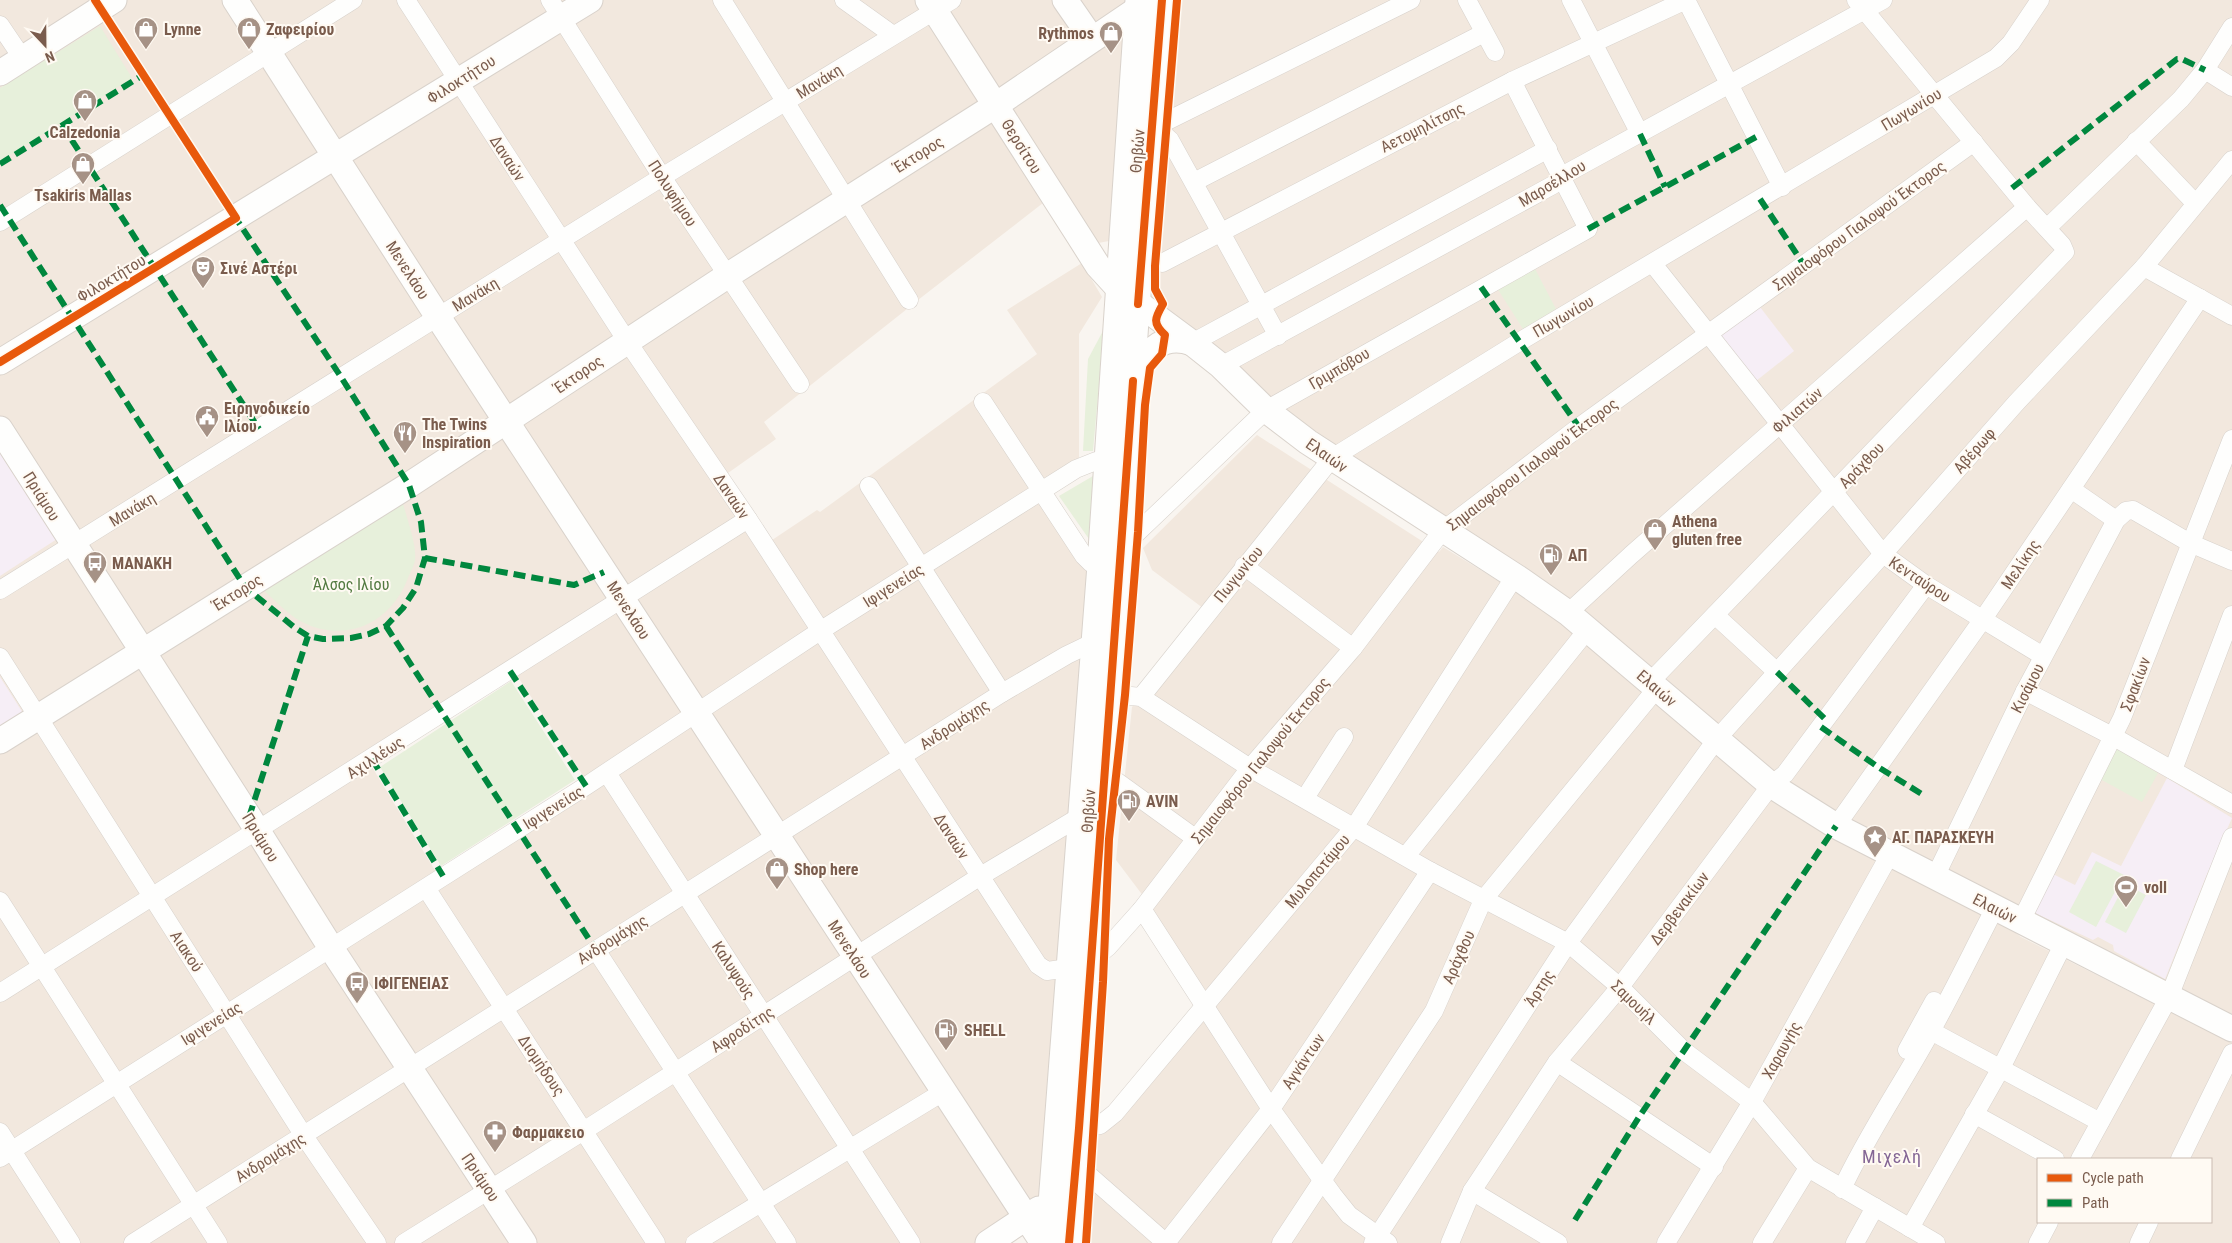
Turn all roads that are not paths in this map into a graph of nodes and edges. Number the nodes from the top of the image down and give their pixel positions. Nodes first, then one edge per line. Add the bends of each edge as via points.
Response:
1 (235, 0) edge
2 (353, 0) edge
3 (406, 0) edge
4 (590, 0) edge
5 (722, 0) edge
6 (844, 0) edge
7 (1065, 0) edge
8 (1162, 0) edge
9 (1411, 0) edge
10 (1467, 0) edge
11 (1571, 0) edge
12 (1686, 0) edge
13 (1883, 0) edge
14 (2040, 0) edge
15 (103, 3) edge
16 (1142, 3) edge
17 (938, 4) edge
18 (1860, 5) edge
19 (555, 9) edge
20 (0, 24) edge
21 (2232, 27) edge
22 (1087, 32) junction
23 (1484, 33) junction
24 (893, 35) junction
25 (1593, 42) junction
26 (268, 52) junction
27 (1495, 52) dead end
28 (22, 59) junction
29 (2205, 70) junction
30 (0, 73) edge
31 (458, 81) junction
32 (1512, 81) junction
33 (1729, 84) junction
34 (2232, 87) edge
35 (1934, 96) junction
36 (992, 98) junction
37 (786, 102) junction
38 (1153, 125) junction
39 (1640, 134) junction
40 (2136, 141) junction
41 (1974, 142) junction
42 (1548, 149) junction
43 (335, 156) junction
44 (2232, 160) edge
45 (662, 177) junction
46 (1562, 178) junction
47 (1194, 182) junction
48 (1782, 187) junction
49 (847, 200) junction
50 (2195, 203) junction
51 (2027, 207) junction
52 (0, 222) edge
53 (1124, 227) junction
54 (2047, 228) junction
55 (1220, 232) junction
56 (1078, 236) junction
57 (563, 241) junction
58 (1162, 263) dead end
59 (1653, 264) junction
60 (2144, 267) junction
61 (727, 276) junction
62 (1128, 296) junction
63 (2200, 298) junction
64 (909, 300) dead end
65 (1262, 306) junction
66 (2231, 313) edge
67 (438, 317) junction
68 (1708, 334) junction
69 (1278, 336) junction
70 (627, 341) junction
71 (1192, 343) junction
72 (0, 362) edge
73 (1221, 366) junction
74 (1133, 382) junction
75 (800, 384) dead end
76 (983, 402) dead end
77 (1266, 410) junction
78 (506, 421) junction
79 (1781, 424) junction
80 (0, 429) edge
81 (2232, 439) edge
82 (1332, 458) junction
83 (1108, 459) junction
84 (869, 486) dead end
85 (2071, 489) junction
86 (1042, 491) junction
87 (1834, 492) junction
88 (748, 519) junction
89 (2116, 520) junction
90 (1442, 531) junction
91 (2190, 543) junction
92 (73, 544) junction
93 (1121, 548) junction
94 (1884, 554) junction
95 (2232, 561) edge
96 (1100, 565) junction
97 (1244, 566) junction
98 (921, 567) junction
99 (1515, 576) junction
100 (1926, 585) junction
101 (0, 590) edge
102 (622, 600) junction
103 (1568, 613) junction
104 (1716, 615) junction
105 (2232, 615) edge
106 (1983, 618) junction
107 (1588, 629) junction
108 (820, 631) junction
109 (1094, 642) junction
110 (1353, 648) junction
111 (143, 651) junction
112 (2043, 656) junction
113 (0, 657) edge
114 (1777, 672) junction
115 (1653, 685) junction
116 (2025, 691) junction
117 (1002, 693) junction
118 (1111, 694) junction
119 (1140, 696) junction
120 (696, 712) junction
121 (38, 717) junction
122 (1344, 737) dead end
123 (2114, 737) junction
124 (1716, 740) junction
125 (0, 741) edge
126 (902, 758) junction
127 (1250, 768) junction
128 (2173, 770) junction
129 (606, 773) junction
130 (1105, 773) junction
131 (1771, 785) junction
132 (1305, 798) junction
133 (2232, 804) edge
134 (1081, 816) junction
135 (1355, 826) junction
136 (1836, 826) junction
137 (258, 831) junction
138 (777, 836) junction
139 (2232, 837) edge
140 (1195, 838) junction
141 (1890, 854) junction
142 (1406, 856) junction
143 (1430, 870) junction
144 (979, 877) junction
145 (1935, 877) junction
146 (426, 888) junction
147 (685, 893) junction
148 (152, 896) junction
149 (1483, 900) junction
150 (0, 901) edge
151 (1991, 906) junction
152 (1142, 909) junction
153 (2021, 921) junction
154 (1568, 943) junction
155 (2064, 943) junction
156 (330, 948) junction
157 (596, 950) junction
158 (855, 957) junction
159 (1080, 964) junction
160 (41, 966) junction
161 (1620, 987) junction
162 (0, 993) edge
163 (2169, 997) junction
164 (1205, 1006) junction
165 (504, 1008) junction
166 (227, 1013) junction
167 (763, 1016) junction
168 (2232, 1028) edge
169 (1931, 1031) junction
170 (2232, 1053) edge
171 (1557, 1062) junction
172 (408, 1068) junction
173 (2001, 1068) junction
174 (676, 1071) junction
175 (114, 1083) junction
176 (943, 1092) junction
177 (1752, 1102) junction
178 (1272, 1109) junction
179 (1974, 1114) junction
180 (2100, 1122) junction
181 (1079, 1128) junction
182 (585, 1130) junction
183 (0, 1132) edge
184 (304, 1136) junction
185 (1861, 1149) junction
186 (851, 1150) junction
187 (6, 1154) edge
188 (2053, 1158) edge
189 (2081, 1158) edge
190 (2180, 1158) edge
191 (1076, 1164) junction
192 (1714, 1167) junction
193 (1808, 1168) junction
194 (1323, 1180) junction
195 (1842, 1189) junction
196 (490, 1190) junction
197 (1472, 1191) junction
198 (762, 1202) junction
199 (194, 1205) junction
200 (1874, 1207) junction
201 (2048, 1223) edge
202 (2149, 1223) edge
203 (1045, 1232) edge
204 (1913, 1234) edge
205 (1380, 1241) edge
206 (71, 1243) edge
207 (133, 1243) edge
208 (218, 1243) edge
209 (377, 1243) edge
210 (404, 1243) edge
211 (524, 1243) edge
212 (656, 1243) edge
213 (695, 1243) edge
214 (787, 1243) edge
215 (911, 1243) edge
216 (988, 1243) edge
217 (1166, 1243) edge
218 (1281, 1243) edge
219 (1450, 1243) edge
220 (1558, 1243) edge
221 (1666, 1243) edge
222 (1762, 1243) edge
223 (1855, 1243) edge
224 (1936, 1243) edge
225 (2038, 1243) edge
226 (2139, 1243) edge

1 - 26 street, Μενελάου
2 - 26 street
3 - 31 street, Δαναών
4 - 19 street, Φιλοκτήτου
5 - 37 street
6 - 24 street
7 - 22 street
8 - 38 street, Θηβών
9 - 38 street via 1165,122
10 - 23 street
11 - 25 street
12 - 25 street, Αετομηλίτσης
12 - 33 street
13 - 18 street, Μαρσέλλου
14 - 35 street, Πωγωνίου via 2011,43 1996,58
15 - 28 street
16 - 22 street, Έκτορος
16 - 53 street, Θηβών
17 - 24 street, Μανάκη
17 - 36 street, Θερσίτου
18 - 33 street, Μαρσέλλου
18 - 35 street
19 - 31 street, Φιλοκτήτου
19 - 45 street, Πολυφήμου
20 - 28 street
21 - 29 street
22 - 36 street, Έκτορος
23 - 27 street
23 - 47 street
24 - 37 street, Μανάκη
25 - 32 street, Αετομηλίτσης
25 - 39 street
26 - 43 street, Μενελάου
26 - 52 street
28 - 30 street
29 - 34 street
29 - 40 street via 2181,99
31 - 43 street, Φιλοκτήτου
31 - 57 street, Δαναών
32 - 42 street
32 - 55 street, Αετομηλίτσης
33 - 39 street, Μαρσέλλου
33 - 48 street
35 - 41 street
35 - 48 street, Πωγωνίου
36 - 49 street, Έκτορος
36 - 56 street, Θερσίτου
37 - 45 street, Μανάκη
37 - 49 street
38 - 47 street via 1170,140
38 - 62 street, Θηβών
39 - 46 street, Μαρσέλλου
40 - 50 street
40 - 54 street
41 - 51 street
41 - 68 street, Σημαιοφόρου Γιαλοψού Έκτορος
42 - 46 street
42 - 65 street
43 - 67 street, Μενελάου
43 - 72 street, Φιλοκτήτου
44 - 50 street, Αβέρωφ
45 - 57 street, Μανάκη
45 - 61 street, Πολυφήμου
46 - 69 street, Μαρσέλλου via 1553,186
46 - 77 street, Γριμπόβου via 1588,229
47 - 55 street
48 - 59 street, Πωγωνίου
49 - 61 street, Έκτορος
49 - 64 street
50 - 60 street, Αβέρωφ
51 - 54 street
51 - 79 street, Φιλιατών
53 - 56 street via 1114,242 1099,248
53 - 62 street, Θηβών
54 - 87 street, Αράχθου via 2062,245 2065,252 2061,258
55 - 58 street, Αετομηλίτσης
55 - 65 street
56 - 62 street, Θερσίτου via 1098,266
57 - 67 street, Μανάκη
57 - 70 street, Δαναών
59 - 68 street, Κενταύρου
59 - 82 street, Πωγωνίου
60 - 63 street
60 - 94 street, Αβέρωφ via 2016,403
61 - 70 street, Έκτορος
61 - 75 street, Πολυφήμου
62 - 71 street, Ελαιών
62 - 74 street, Θηβών
62 - 83 street, Θηβών
63 - 66 street
63 - 85 street, Μελίκης
65 - 69 street
65 - 71 street
67 - 78 street, Μενελάου
67 - 92 street, Μανάκη
68 - 79 street, Κενταύρου
68 - 90 street, Σημαιοφόρου Γιαλοψού Έκτορος
69 - 73 street, Μαρσέλλου
70 - 78 street, Έκτορος
70 - 88 street, Δαναών
71 - 73 street, Ελαιών
71 - 74 street via 1178,338 1159,344 1144,360
73 - 77 street, Ελαιών
74 - 93 street, Θηβών
76 - 86 street
77 - 82 street, Ελαιών
77 - 93 street, Γριμπόβου
78 - 102 street, Μενελάου
78 - 111 street, Έκτορος
79 - 87 street, Κενταύρου
79 - 103 street, Φιλιατών
80 - 92 street, Πριάμου
81 - 91 street, Σφακίων
82 - 90 street, Ελαιών
82 - 97 street, Πωγωνίου
83 - 86 street, Ιφιγενείας via 1076,469
83 - 96 street, Θηβών
84 - 98 street
85 - 89 street
85 - 106 street, Μελίκης
86 - 96 street via 1086,560
86 - 98 street, Ιφιγενείας
87 - 94 street, Κενταύρου
87 - 104 street, Αράχθου
88 - 102 street, Αχιλλέως
88 - 108 street, Δαναών
89 - 91 street via 2126,511 2133,510
89 - 112 street, Κισάμου
90 - 99 street, Ελαιών
90 - 110 street, Σημαιοφόρου Γιαλοψού Έκτορος
91 - 95 street
91 - 123 street, Σφακίων
92 - 101 street, Μανάκη
92 - 111 street, Πριάμου
93 - 118 street, Θηβών
94 - 100 street, Κενταύρου
94 - 114 street, Αβέρωφ
96 - 109 street, Θηβών
97 - 110 street
97 - 119 street, Πωγωνίου
98 - 108 street, Ιφιγενείας
98 - 117 street
99 - 103 street, Ελαιών
99 - 135 street, Μυλοποτάμου
100 - 106 street, Κενταύρου
100 - 131 street, Δερβενακίων via 1785,774
102 - 120 street, Μενελάου
102 - 137 street, Αχιλλέως
103 - 107 street, Ελαιών
104 - 114 street
104 - 115 street, Αράχθου
105 - 128 street
106 - 112 street, Κενταύρου
106 - 136 street, Μελίκης
107 - 115 street, Ελαιών
107 - 142 street
108 - 120 street, Ιφιγενείας
108 - 126 street, Δαναών
109 - 117 street, Ανδρομάχης
109 - 134 street, Θηβών
110 - 127 street, Σημαιοφόρου Γιαλοψού Έκτορος
111 - 121 street, Έκτορος
111 - 137 street, Πριάμου
112 - 116 street, Κισάμου
113 - 121 street, Αιακού
114 - 124 street, Αβέρωφ
115 - 124 street, Ελαιών
115 - 149 street, Αράχθου
116 - 123 street
116 - 145 street, Κισάμου
117 - 126 street, Ανδρομάχης
118 - 119 street, Σαμουήλ
118 - 130 street, Θηβών
119 - 127 street, Σαμουήλ
120 - 129 street, Ιφιγενείας
120 - 138 street, Μενελάου
121 - 125 street, Έκτορος
121 - 148 street, Αιακού
122 - 132 street
123 - 128 street
123 - 153 street, Σφακίων
124 - 131 street, Ελαιών
124 - 154 street, Άρτης
126 - 138 street, Ανδρομάχης
126 - 144 street, Δαναών
127 - 132 street, Σαμουήλ
127 - 140 street, Σημαιοφόρου Γιαλοψού Έκτορος
128 - 133 street
129 - 146 street, Ιφιγενείας
129 - 147 street, Καλυψούς
130 - 140 street
130 - 159 street, Θηβών
131 - 136 street, Ελαιών
131 - 161 street, Δερβενακίων
132 - 135 street, Σαμουήλ
134 - 144 street, Αφροδίτης
134 - 159 street, Θηβών
135 - 142 street, Σαμουήλ
135 - 164 street, Μυλοποτάμου
136 - 141 street, Ελαιών
137 - 148 street, Αχιλλέως
137 - 156 street, Πριάμου
138 - 147 street, Ανδρομάχης
138 - 158 street, Μενελάου
139 - 163 street
140 - 152 street, Σημαιοφόρου Γιαλοψού Έκτορος
141 - 145 street, Ελαιών
141 - 177 street, Χαραυγής
142 - 143 street, Σαμουήλ
143 - 149 street, Σαμουήλ
143 - 178 street, Αγνάντων
144 - 158 street, Αφροδίτης
144 - 159 street, Δαναών via 1038,965 1047,971
145 - 151 street, Ελαιών
146 - 156 street, Ιφιγενείας
146 - 165 street, Διομήδους
147 - 157 street, Ανδρομάχης
147 - 167 street, Καλυψούς
148 - 160 street, Αχιλλέως
148 - 166 street, Αιακού
149 - 154 street, Σαμουήλ
149 - 194 street, Αράχθου via 1434,1011
150 - 160 street
151 - 153 street, Ελαιών
151 - 169 street
151 - 185 street via 1865,1128
152 - 159 street, Σημαιοφόρου Γιαλοψού Έκτορος via 1108,947
152 - 164 street
153 - 155 street, Ελαιών
154 - 161 street, Σαμουήλ
154 - 205 street, Άρτης
155 - 163 street, Ελαιών
155 - 173 street
156 - 166 street, Ιφιγενείας
156 - 172 street, Πριάμου
157 - 165 street, Ανδρομάχης
157 - 174 street
158 - 167 street, Αφροδίτης
158 - 176 street, Μενελάου
159 - 181 street, Θηβών
159 - 203 street, Θηβών
160 - 162 street, Αχιλλέως
160 - 175 street
161 - 171 street, Δερβενακίων
161 - 177 street, Σαμουήλ via 1684,1051
163 - 168 street, Ελαιών
163 - 180 street
164 - 178 street
164 - 181 street, Μυλοποτάμου via 1115,1113 1100,1125
165 - 172 street, Ανδρομάχης
165 - 182 street, Διομήδους
166 - 175 street, Ιφιγενείας
166 - 184 street, Αιακού
167 - 174 street, Αφροδίτης
167 - 186 street, Καλυψούς
169 - 173 street
169 - 185 street via 1874,1132
170 - 190 street
171 - 192 street
171 - 197 street, Δερβενακίων
172 - 184 street, Ανδρομάχης
172 - 196 street, Πριάμου
173 - 179 street
173 - 180 street
174 - 182 street, Αφροδίτης
174 - 198 street
175 - 187 street, Ιφιγενείας
175 - 199 street
176 - 186 street
176 - 203 street, Μενελάου
177 - 192 street, Χαραυγής
177 - 193 street, Σαμουήλ
178 - 194 street
178 - 217 street, Αγνάντων
179 - 188 street
179 - 204 street
180 - 189 street
181 - 191 street, Θηβών
182 - 196 street, Αφροδίτης
182 - 212 street, Διομήδους
183 - 187 street
184 - 199 street, Ανδρομάχης
184 - 209 street, Αιακού
185 - 195 street
186 - 198 street
186 - 215 street, Καλυψούς
187 - 206 street
191 - 203 street, Θηβών
191 - 217 street
192 - 221 street, Χαραυγής
193 - 195 street, Σαμουήλ
193 - 222 street
194 - 205 street via 1349,1215
194 - 218 street, Αράχθου
195 - 200 street, Σαμουήλ
196 - 210 street, Αφροδίτης
196 - 211 street, Πριάμου
197 - 219 street, Δερβενακίων
197 - 220 street
198 - 213 street
198 - 214 street
199 - 207 street, Ανδρομάχης
199 - 208 street
200 - 204 street, Σαμουήλ
200 - 223 street
201 - 225 street
202 - 226 street
203 - 216 street
204 - 224 street, Σαμουήλ

